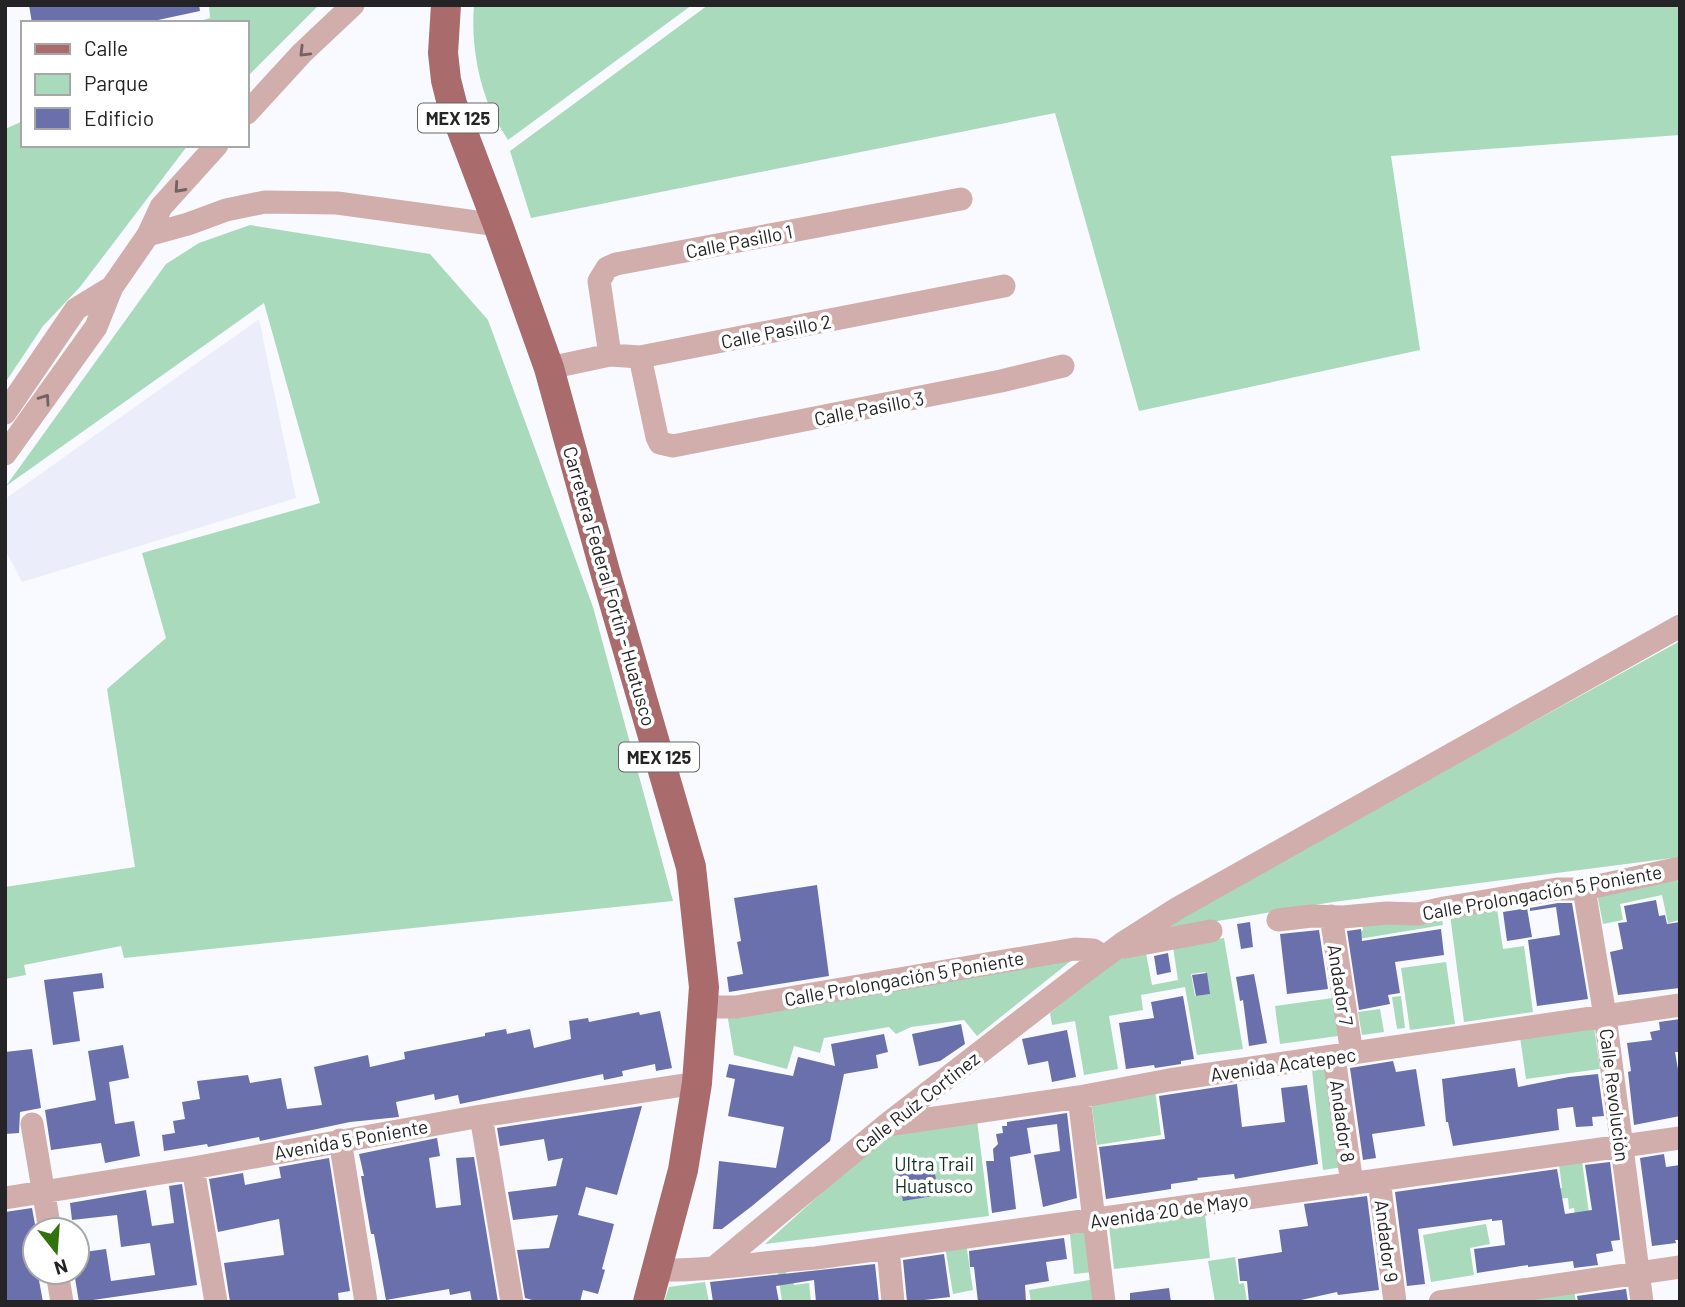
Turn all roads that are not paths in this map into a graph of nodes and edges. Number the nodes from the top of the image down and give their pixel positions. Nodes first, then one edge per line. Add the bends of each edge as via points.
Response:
1 (353, 5) edge
2 (446, 5) edge
3 (248, 112) edge
4 (215, 147) edge
5 (961, 200) dead end
6 (498, 225) junction
7 (148, 235) junction
8 (1004, 286) dead end
9 (111, 288) junction
10 (610, 355) junction
11 (640, 357) junction
12 (1063, 366) dead end
13 (549, 368) junction
14 (5, 413) edge
15 (5, 454) edge
16 (1680, 626) edge
17 (1680, 868) edge
18 (1584, 889) junction
19 (1331, 916) junction
20 (1278, 920) dead end
21 (1211, 931) dead end
22 (1114, 949) junction
23 (1680, 1004) edge
24 (702, 1007) junction
25 (1605, 1016) junction
26 (1343, 1056) junction
27 (697, 1083) junction
28 (1079, 1097) junction
29 (481, 1116) junction
30 (32, 1124) dead end
31 (886, 1125) junction
32 (1680, 1138) edge
33 (341, 1140) junction
34 (1622, 1146) junction
35 (193, 1168) junction
36 (1380, 1180) junction
37 (1352, 1184) junction
38 (43, 1191) junction
39 (5, 1198) edge
40 (47, 1216) edge
41 (1095, 1220) junction
42 (888, 1248) junction
43 (716, 1266) junction
44 (1680, 1267) edge
45 (657, 1270) junction
46 (1638, 1273) junction
47 (216, 1302) edge
48 (366, 1302) edge
49 (512, 1302) edge
50 (648, 1302) edge
51 (893, 1302) edge
52 (1104, 1302) edge
53 (1395, 1302) edge
54 (1440, 1302) edge
55 (1642, 1302) edge

1 -> 3 street
2 - 6 main road, Carretera Federal Fortín - Huatusco / MEX 125 via 446,80
4 -> 7 street via 162,207
5 - 10 street, Calle Pasillo 1 via 616,264 598,281
6 - 7 street via 337,203 265,202
6 - 13 main road, Carretera Federal Fortín - Huatusco / MEX 125
7 - 9 street
8 - 11 street, Calle Pasillo 2
9 - 14 street via 76,309
15 -> 9 street via 96,327
10 - 11 street, Calle Pasillo 2
10 - 13 street, Calle Pasillo 2
11 - 12 street, Calle Pasillo 3 via 657,437 660,443 673,446
13 - 24 main road, Carretera Federal Fortín - Huatusco / MEX 125 via 691,867 704,986
16 - 22 street, Calle Ruíz Cortinez via 1178,908
17 - 18 street, Calle Prolongación 5 Poniente
18 - 19 street, Calle Prolongación 5 Poniente via 1557,889 1418,915
18 - 25 street, Calle Revolución
19 - 20 street, Calle Prolongación 5 Poniente
19 - 26 street, Andador 7
21 - 22 street, Calle Prolongación 5 Poniente
22 - 24 street, Calle Prolongación 5 Poniente via 1075,949 736,1007
22 - 31 street, Calle Ruíz Cortinez
23 - 25 street, Avenida Acatepec
24 - 27 main road, Carretera Federal Fortín - Huatusco / MEX 125
25 - 26 street, Avenida Acatepec
25 - 34 street, Calle Revolución
26 - 28 street, Avenida Acatepec
26 - 37 street, Andador 8
27 - 29 street, Avenida 5 Poniente
27 - 45 main road, Carretera Federal Fortín - Huatusco / MEX 125 via 683,1170
28 - 31 street, Avenida Acatepec
28 - 41 street
29 - 33 street, Avenida 5 Poniente
29 - 49 street
30 - 38 street
31 - 43 street, Calle Ruíz Cortinez
32 - 34 street, Avenida 20 de Mayo
33 - 35 street, Avenida 5 Poniente
33 - 48 street
34 - 36 street, Avenida 20 de Mayo
34 - 46 street, Calle Revolución
35 - 38 street, Avenida 5 Poniente
35 - 47 street
36 - 37 street, Avenida 20 de Mayo
36 - 53 street, Andador 9
37 - 41 street, Avenida 20 de Mayo
38 - 39 street, Avenida 5 Poniente
38 - 40 street
41 - 42 street, Avenida 20 de Mayo
41 - 52 street
42 - 43 street, Avenida 20 de Mayo
42 - 51 street
43 - 45 street, Avenida 20 de Mayo
44 - 46 street
45 - 50 main road, Carretera Federal Fortín - Huatusco / MEX 125
46 - 54 street
46 - 55 street, Calle Revolución

